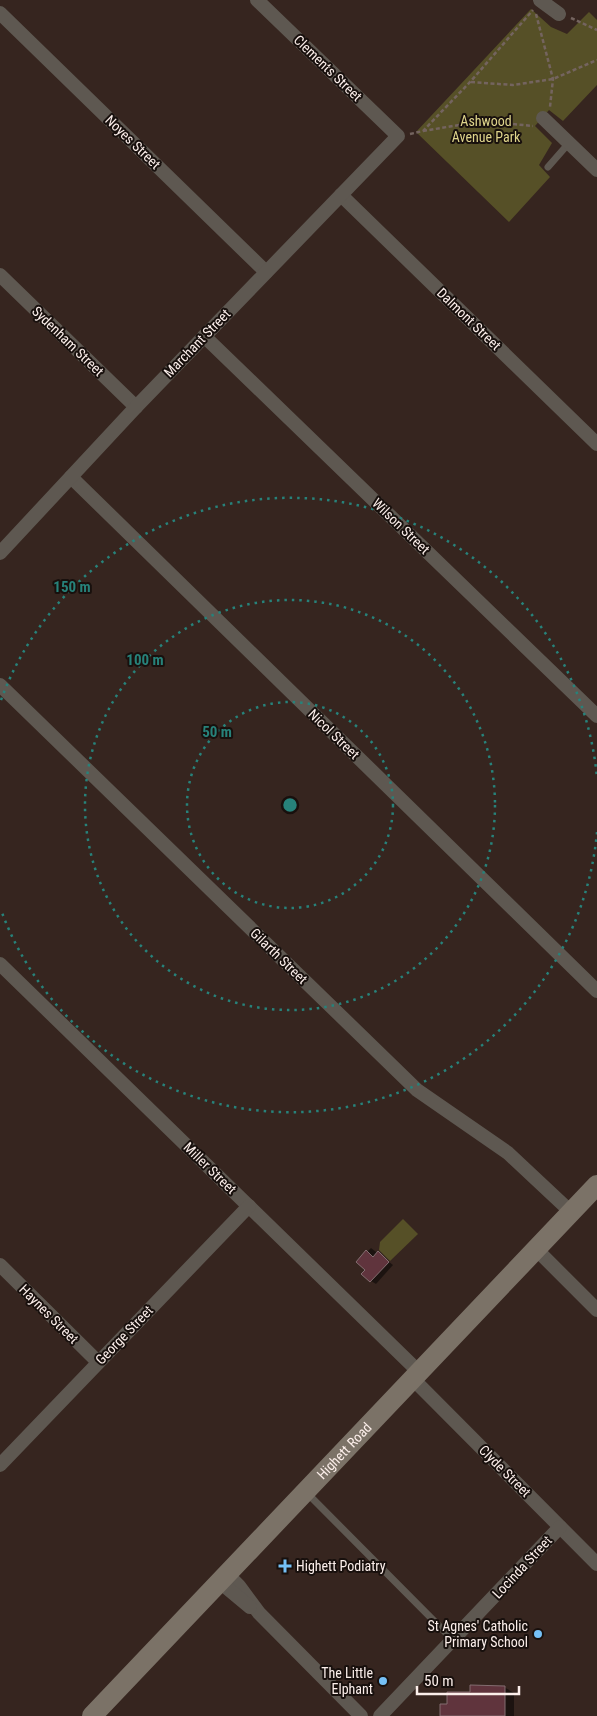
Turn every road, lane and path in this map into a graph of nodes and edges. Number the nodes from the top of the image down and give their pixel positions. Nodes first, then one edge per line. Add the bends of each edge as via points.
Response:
1 (257, 0) edge
2 (537, 4) edge
3 (0, 13) edge
4 (559, 14) joint
5 (538, 23) dead end
6 (597, 30) edge
7 (597, 60) edge
8 (553, 80) junction
9 (471, 82) junction
10 (543, 118) junction
11 (423, 132) junction
12 (398, 136) junction
13 (569, 143) junction
14 (548, 167) dead end
15 (597, 170) edge
16 (341, 195) junction
17 (266, 272) junction
18 (0, 275) edge
19 (204, 336) junction
20 (136, 407) junction
21 (597, 444) edge
22 (70, 477) junction
23 (2, 547) edge
24 (0, 685) edge
25 (597, 716) edge
26 (0, 964) edge
27 (597, 991) edge
28 (597, 1185) edge
29 (249, 1206) junction
30 (571, 1212) junction
31 (536, 1249) junction
32 (0, 1265) edge
33 (597, 1310) edge
34 (98, 1362) junction
35 (416, 1376) junction
36 (0, 1464) edge
37 (306, 1491) junction
38 (560, 1527) junction
39 (597, 1564) edge
40 (224, 1578) junction
41 (453, 1640) junction
42 (354, 1714) edge
43 (92, 1716) edge
44 (380, 1716) edge

1 - 12 street, Clements Street
2 - 4 street
2 - 9 path
3 - 17 street, Noyes Street
4 - 6 path via 580,20
5 - 8 path
7 - 8 path
8 - 9 path via 513,85
8 - 10 path via 549,112
9 - 11 path
10 - 11 path via 536,127 483,121
10 - 13 street
11 - 12 path
12 - 16 street, Marchant Street
13 - 14 lane
13 - 15 street
16 - 17 street, Marchant Street
16 - 21 street, Dalmont Street
17 - 19 street, Marchant Street
18 - 20 street, Sydenham Street
19 - 20 street, Marchant Street
19 - 25 street, Wilson Street
20 - 22 street, Marchant Street
22 - 23 street, Marchant Street
22 - 27 street, Nicol Street
24 - 30 street, Gilarth Street via 417,1090 508,1153
26 - 29 street, Miller Street
28 - 30 street, Highett Road
29 - 34 street, George Street
29 - 35 street, Miller Street
30 - 31 street, Highett Road
31 - 33 street
31 - 35 street, Highett Road
32 - 34 street, Haynes Street
34 - 36 street, George Street
35 - 37 street, Highett Road
35 - 38 street, Clyde Street
37 - 40 street, Highett Road
37 - 41 lane
38 - 39 street, Clyde Street
38 - 41 street, Locinda Street
40 - 42 street via 244,1603 259,1613
40 - 43 street, Highett Road
41 - 44 street, Locinda Street

